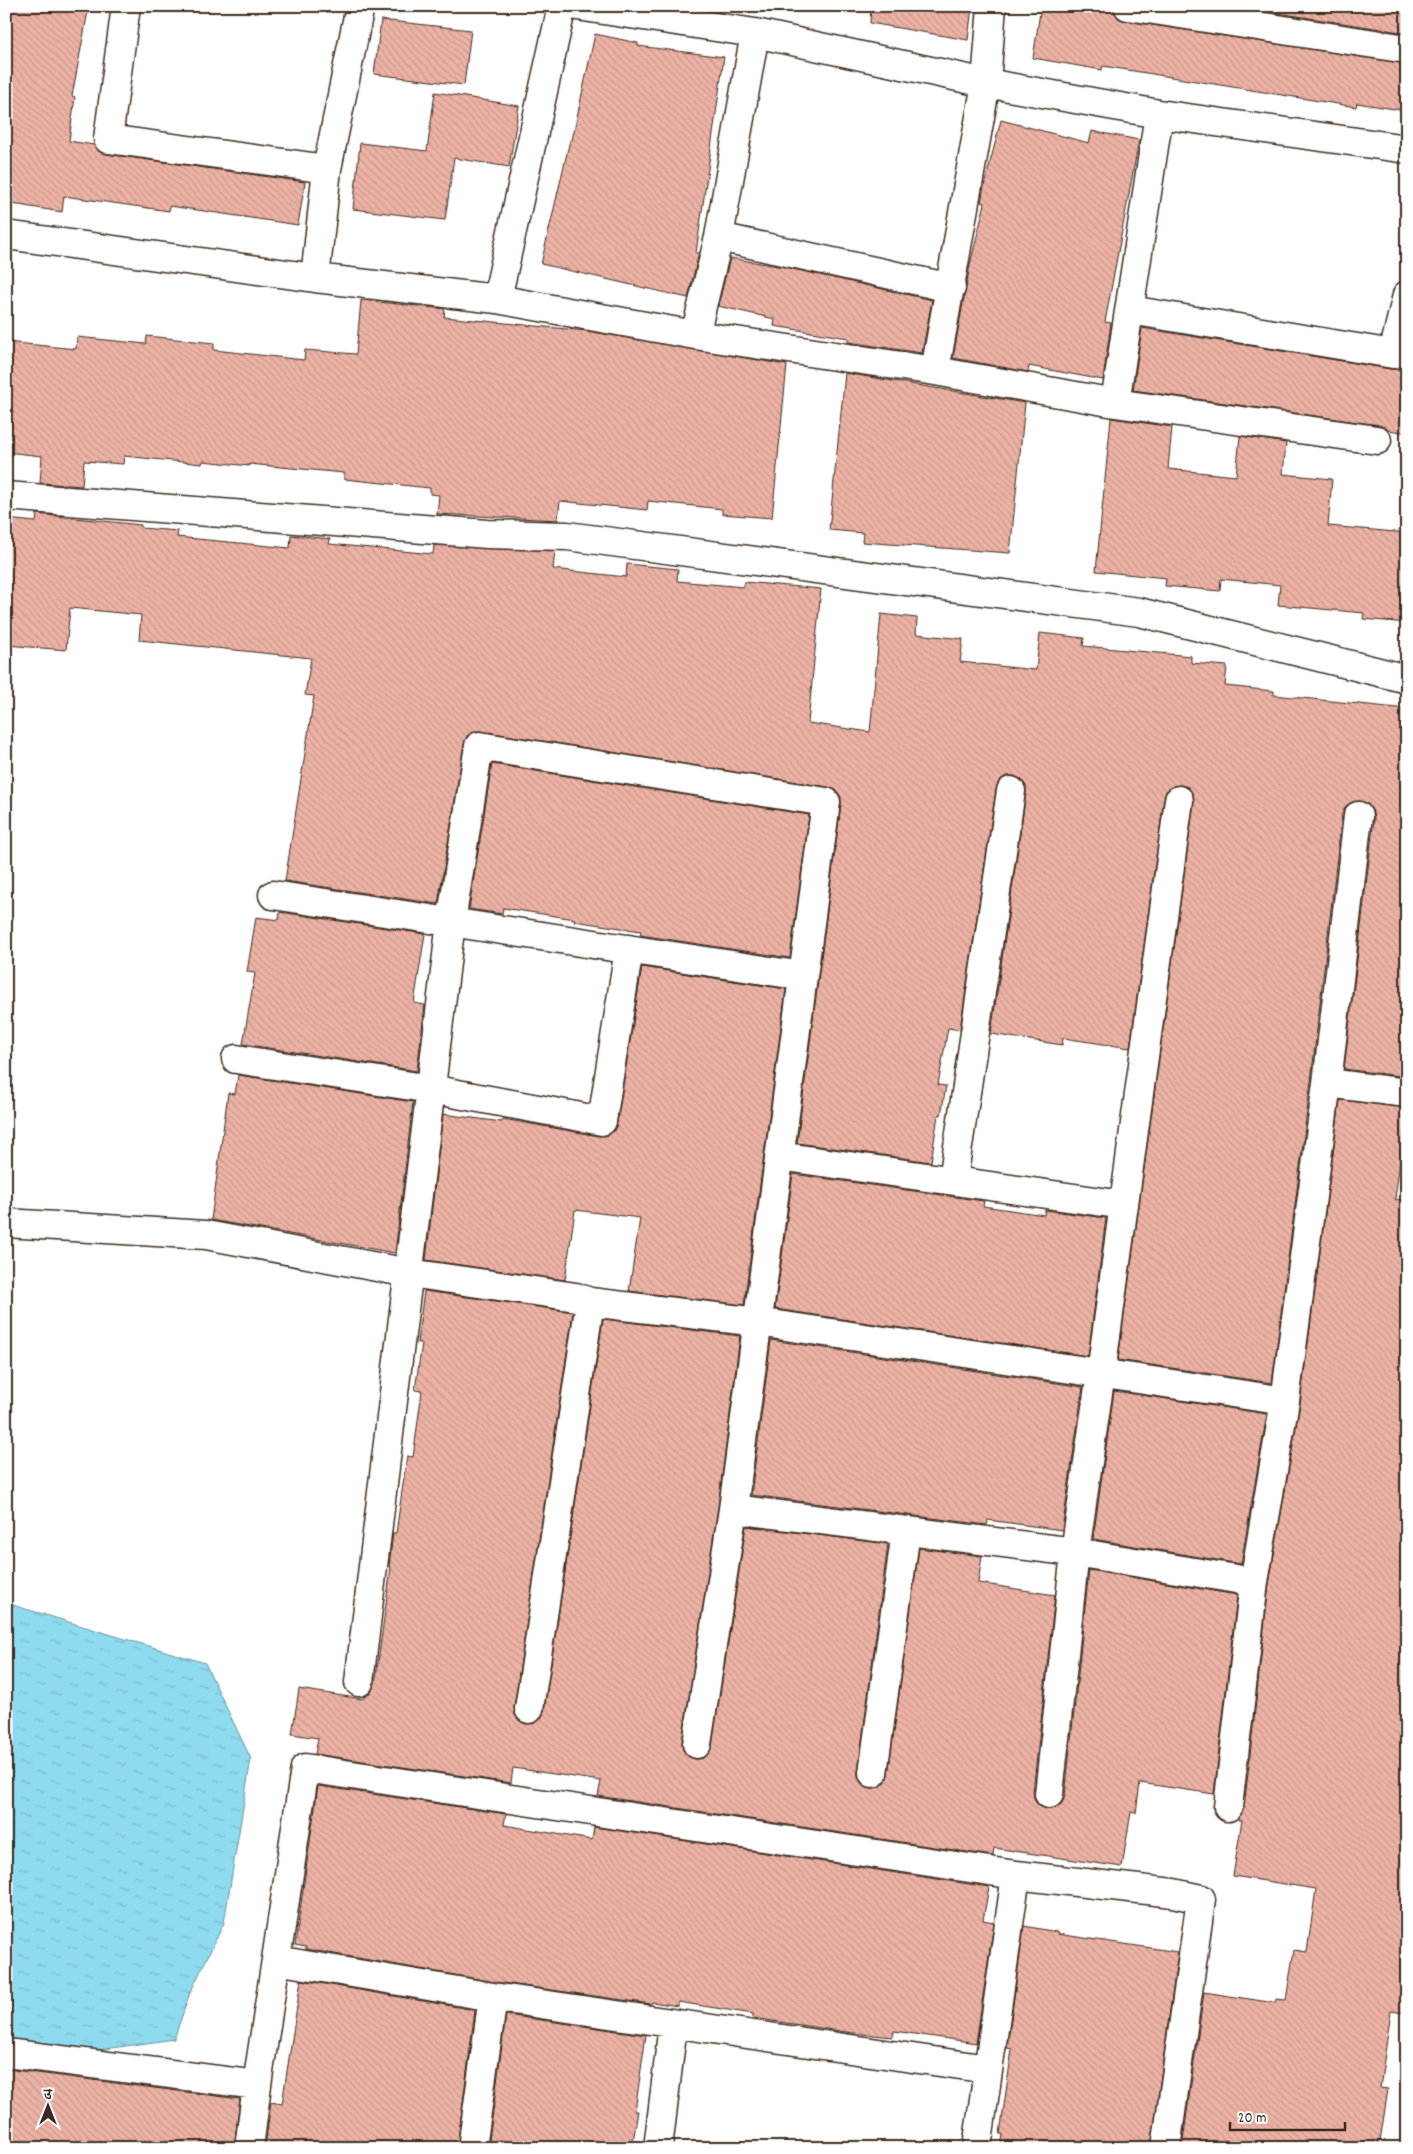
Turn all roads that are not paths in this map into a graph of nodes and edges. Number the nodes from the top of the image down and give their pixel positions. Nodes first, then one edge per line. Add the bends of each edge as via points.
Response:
1 (126, 6) edge
2 (360, 6) edge
3 (562, 6) edge
4 (577, 6) edge
5 (992, 6) edge
6 (1128, 6) edge
7 (755, 33) junction
8 (1407, 49) edge
9 (986, 82) junction
10 (1159, 114) junction
11 (1407, 149) edge
12 (327, 169) junction
13 (6, 235) edge
14 (719, 237) junction
15 (315, 278) junction
16 (951, 288) junction
17 (1407, 295) edge
18 (498, 299) junction
19 (1130, 310) junction
20 (695, 335) junction
21 (935, 371) junction
22 (1115, 403) junction
23 (1377, 440) dead end
24 (6, 496) edge
25 (1407, 679) edge
26 (1011, 791) dead end
27 (1179, 800) dead end
28 (1358, 816) dead end
29 (273, 895) dead end
30 (451, 922) junction
31 (629, 949) junction
32 (803, 976) junction
33 (236, 1059) dead end
34 (1326, 1083) junction
35 (431, 1089) junction
36 (1407, 1093) edge
37 (779, 1156) junction
38 (953, 1180) junction
39 (1124, 1205) junction
40 (6, 1223) edge
41 (409, 1273) junction
42 (590, 1302) junction
43 (758, 1322) junction
44 (1101, 1373) junction
45 (1284, 1401) junction
46 (733, 1509) junction
47 (906, 1531) junction
48 (1075, 1552) junction
49 (1254, 1582) junction
50 (359, 1682) dead end
51 (529, 1709) dead end
52 (697, 1744) dead end
53 (873, 1774) dead end
54 (1049, 1794) dead end
55 (1228, 1807) dead end
56 (1016, 1876) junction
57 (276, 1960) junction
58 (493, 1997) junction
59 (673, 2025) junction
60 (6, 2053) edge
61 (988, 2069) junction
62 (257, 2085) junction
63 (250, 2148) edge
64 (472, 2148) edge
65 (658, 2148) edge
66 (978, 2148) edge
67 (1166, 2148) edge

1 - 12 street via 108,139
2 - 12 street
3 - 18 street
4 - 7 street
5 - 9 street
6 - 8 street
7 - 9 street
7 - 14 street
9 - 10 street
9 - 16 street
10 - 11 street
10 - 19 street
12 - 15 street
13 - 15 street
14 - 16 street
14 - 20 street
15 - 18 street
16 - 21 street
17 - 19 street via 1393,354
18 - 20 street
19 - 22 street
20 - 21 street
21 - 22 street
22 - 23 street
24 - 25 street via 487,534 567,536 1139,612
26 - 38 street
27 - 39 street
28 - 34 street
29 - 30 street
30 - 31 street
30 - 32 street via 479,746 826,802
30 - 35 street
31 - 32 street
31 - 35 street via 602,1121
32 - 37 street
33 - 35 street
34 - 36 street
34 - 45 street
35 - 41 street
37 - 38 street
37 - 43 street
38 - 39 street
39 - 44 street
40 - 41 street via 206,1235
41 - 42 street via 576,1296
41 - 50 street
42 - 43 street
42 - 51 street
43 - 44 street
43 - 46 street
44 - 45 street
44 - 48 street
45 - 49 street
46 - 47 street
46 - 52 street
47 - 48 street
47 - 53 street
48 - 49 street
48 - 54 street
49 - 55 street
56 - 57 street via 305,1768
56 - 61 street
56 - 67 street via 1201,1899
57 - 58 street
57 - 62 street
58 - 59 street
58 - 64 street
59 - 61 street
59 - 65 street
60 - 62 street
61 - 66 street
62 - 63 street

